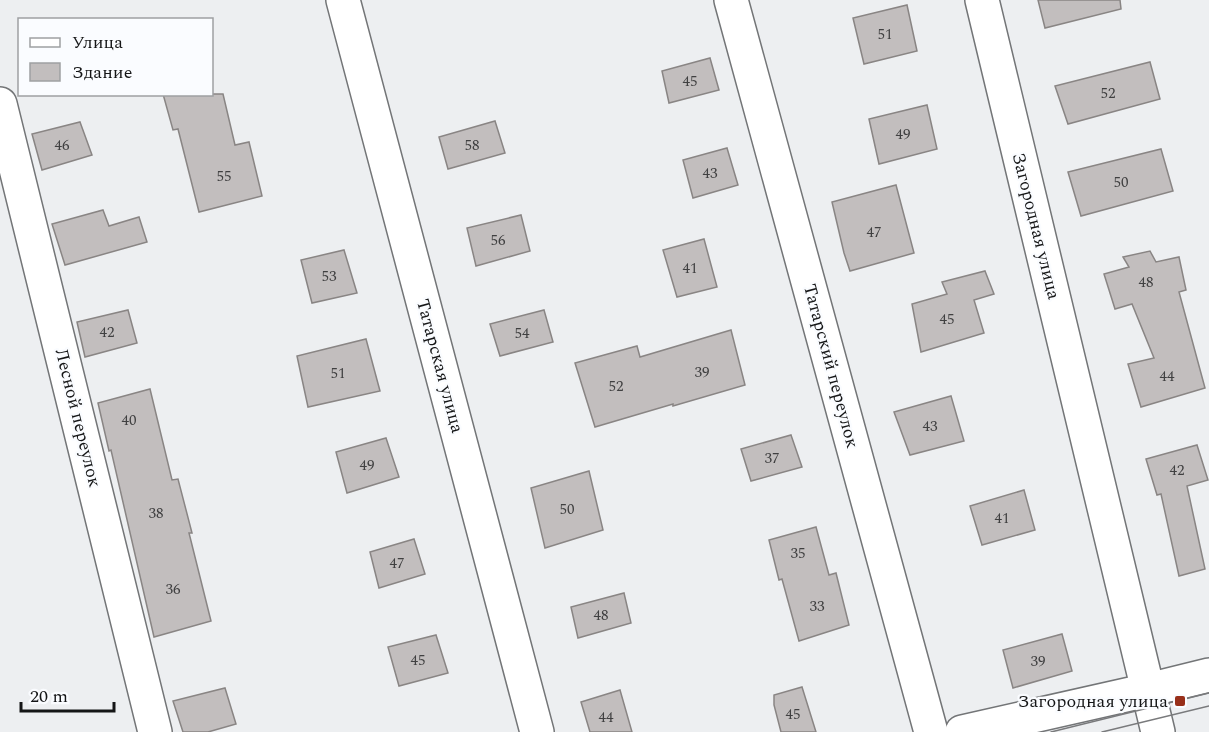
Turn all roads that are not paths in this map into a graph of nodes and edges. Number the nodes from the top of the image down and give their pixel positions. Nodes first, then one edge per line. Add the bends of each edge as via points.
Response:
1 (343, 0) edge
2 (731, 0) edge
3 (982, 0) edge
4 (0, 104) edge
5 (1209, 675) edge
6 (1148, 690) junction
7 (155, 732) edge
8 (537, 732) edge
9 (931, 732) edge
10 (962, 732) edge
11 (1158, 732) edge

1 - 8 street, Татарская улица
2 - 9 street, Татарский переулок
3 - 6 street, Загородная улица
4 - 7 street, Лесной переулок
5 - 6 street
6 - 10 street
6 - 11 street, Загородная улица

